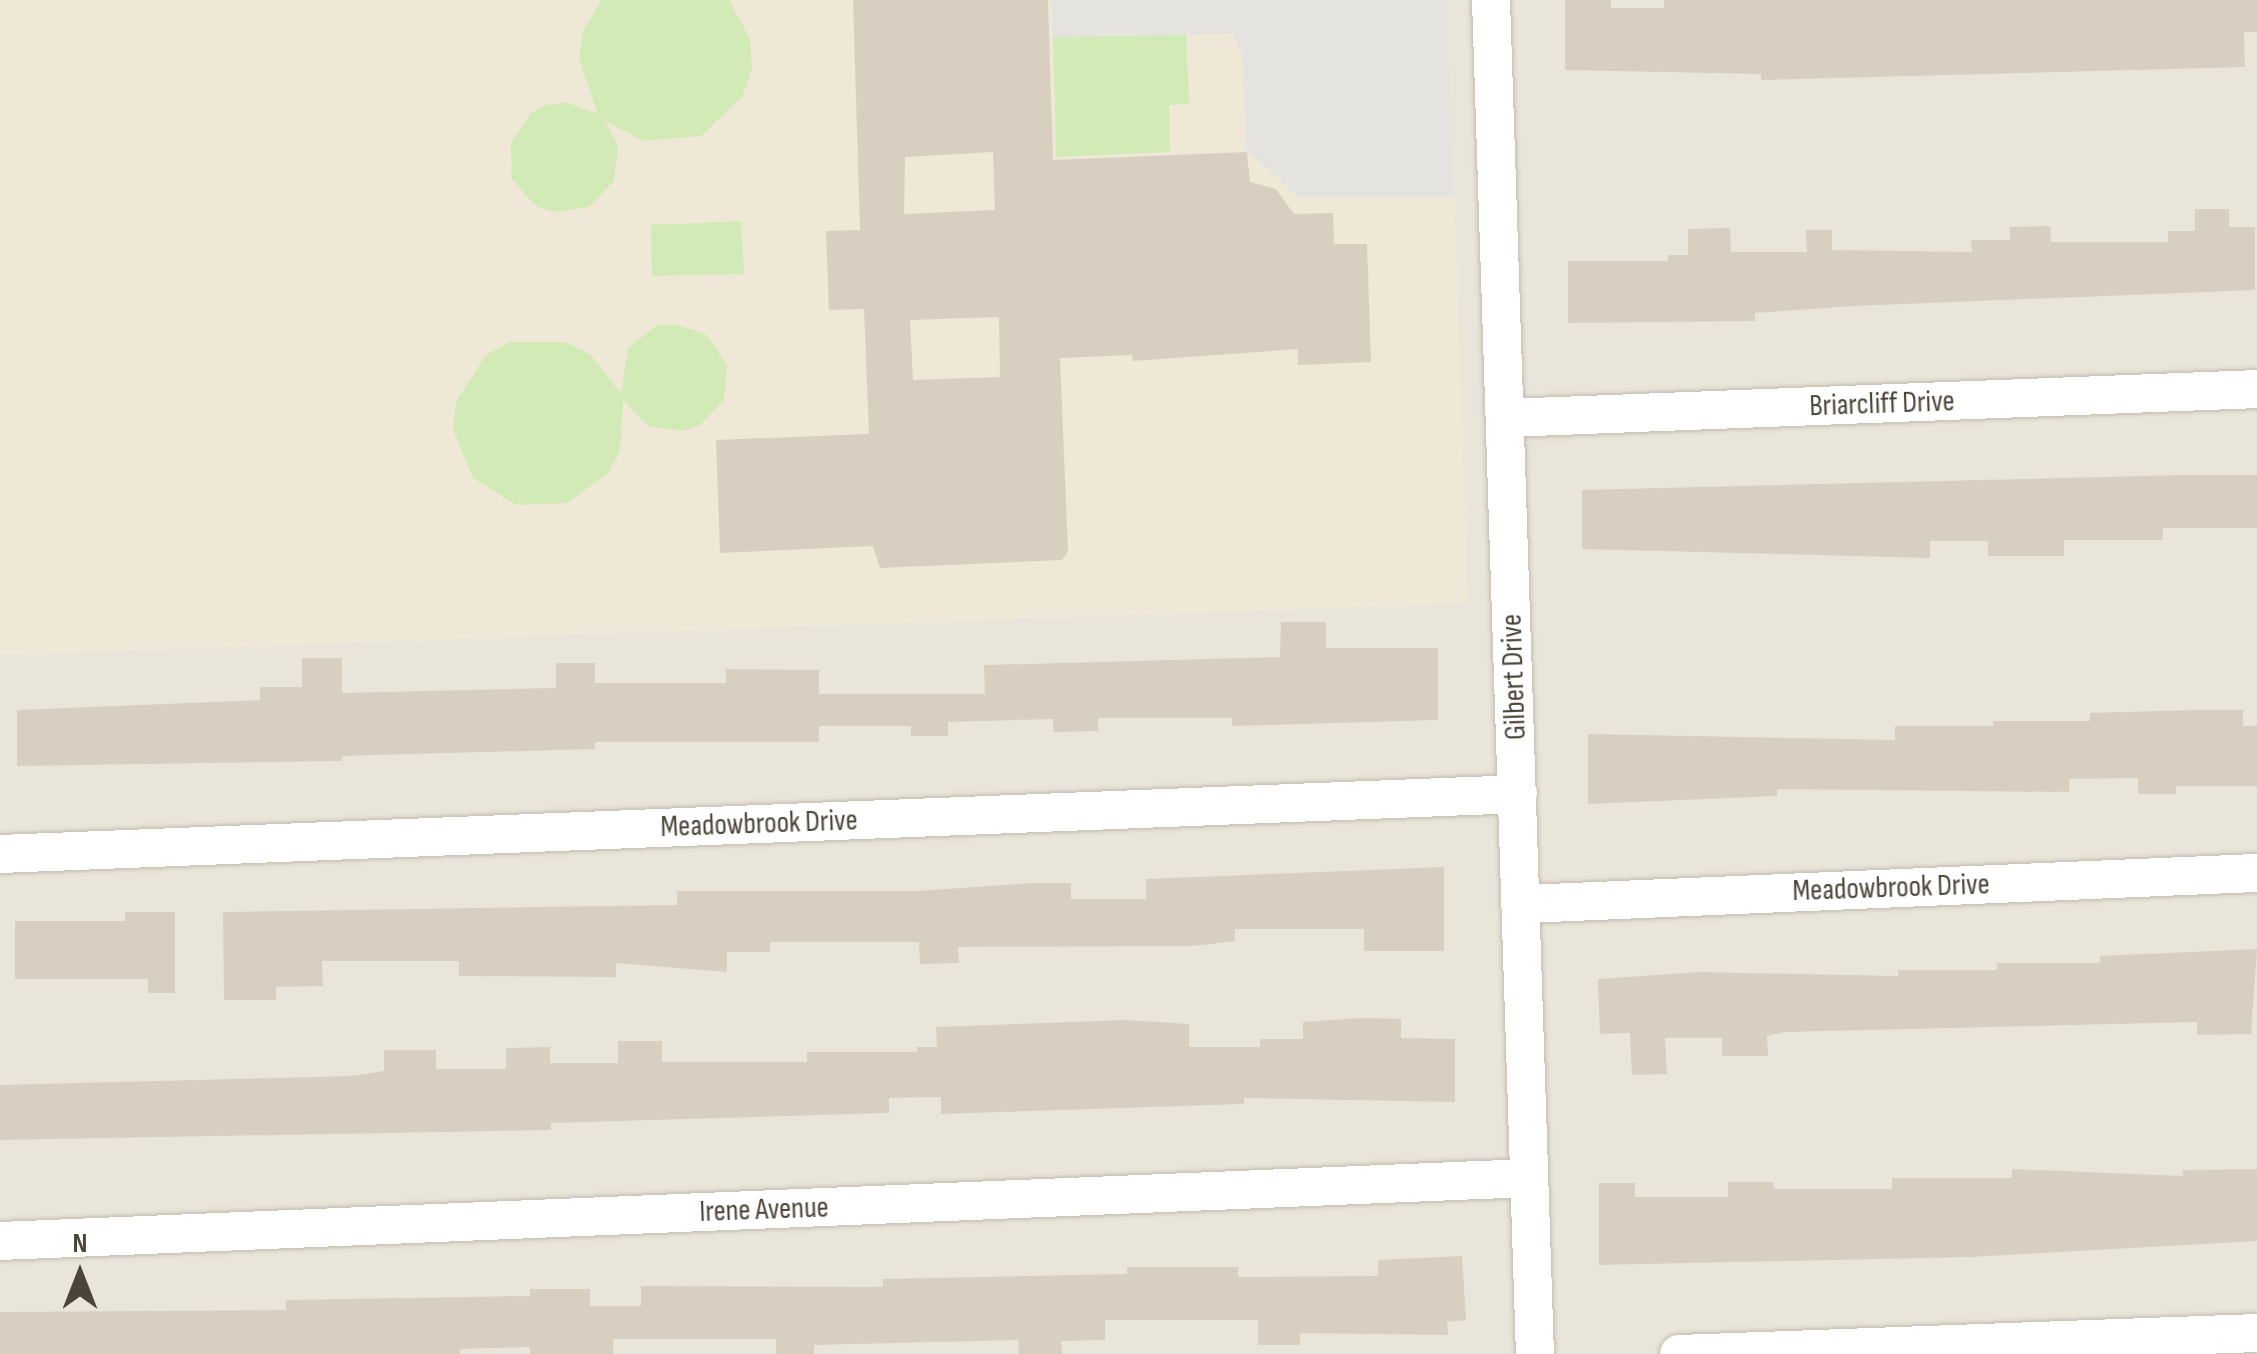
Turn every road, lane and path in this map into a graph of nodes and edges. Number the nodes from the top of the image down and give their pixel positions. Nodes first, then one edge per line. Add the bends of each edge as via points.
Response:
1 (1492, 0) edge
2 (2257, 389) edge
3 (1507, 418) junction
4 (1518, 794) junction
5 (0, 854) edge
6 (2257, 873) edge
7 (1525, 904) junction
8 (1528, 1178) junction
9 (0, 1241) edge
10 (2257, 1333) edge
11 (1535, 1354) edge
12 (1679, 1354) edge

1 - 3 street, Gilbert Drive
2 - 3 street, Briarcliff Drive
3 - 4 street, Gilbert Drive
4 - 5 street, Meadowbrook Drive
4 - 7 street, Gilbert Drive
6 - 7 street, Meadowbrook Drive
7 - 8 street, Gilbert Drive
8 - 9 street, Irene Avenue
8 - 11 street, Gilbert Drive
10 - 12 street

